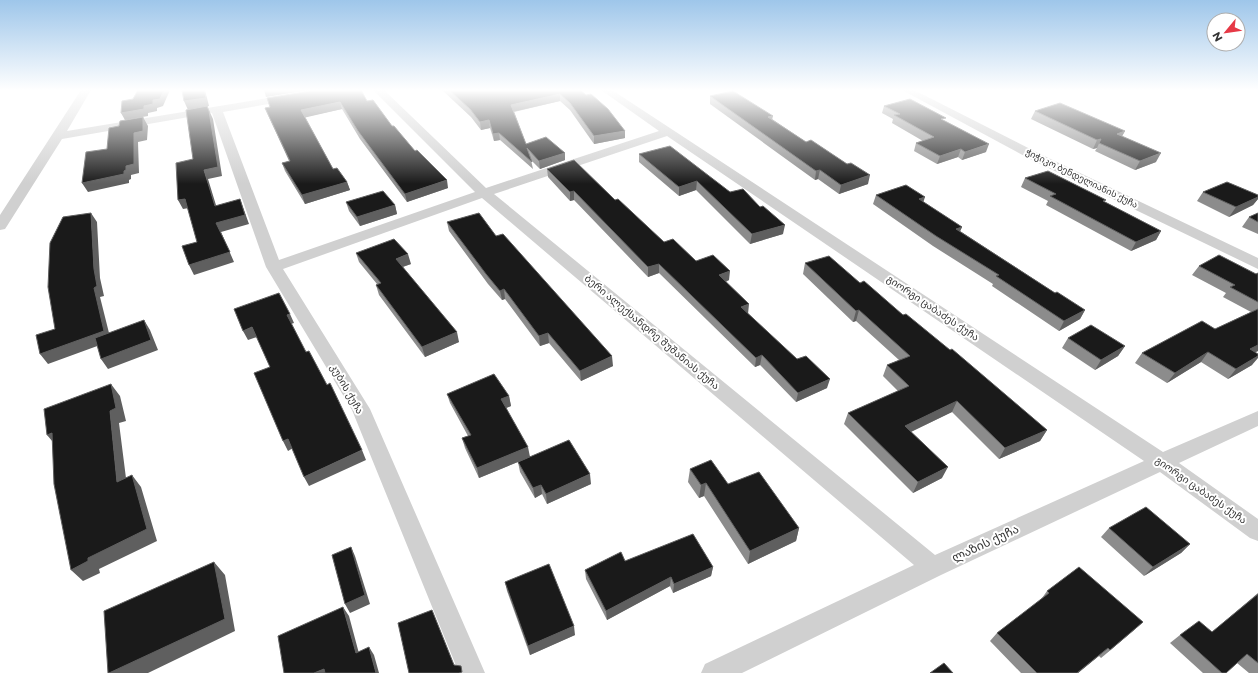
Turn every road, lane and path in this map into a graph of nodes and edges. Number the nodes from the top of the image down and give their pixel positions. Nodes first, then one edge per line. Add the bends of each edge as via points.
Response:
1 (67, 121) edge
2 (143, 121) edge
3 (221, 121) edge
4 (410, 121) edge
5 (655, 121) edge
6 (967, 121) edge
7 (670, 131) junction
8 (58, 136) junction
9 (484, 193) junction
10 (0, 226) edge
11 (1258, 264) edge
12 (274, 267) junction
13 (1258, 418) edge
14 (1160, 461) junction
15 (1258, 531) edge
16 (933, 567) junction
17 (472, 673) edge
18 (714, 673) edge

1 - 8 street
2 - 8 street
3 - 12 street, კუბის ქუჩა
4 - 9 street, ბერი ალექსანდრე შუშანიას ქუჩა
5 - 7 street, გიორგი ცაბაძეს ქუჩა
6 - 11 street, ჭიჭიკო ბენდელიანის ქუჩა
7 - 9 street
7 - 14 street, გიორგი ცაბაძეს ქუჩა
8 - 10 street
9 - 12 street
9 - 16 street, ბერი ალექსანდრე შუშანიას ქუჩა
12 - 17 street, კუბის ქუჩა via 361,409
13 - 14 street, ლაზის ქუჩა
14 - 15 street, გიორგი ცაბაძეს ქუჩა
14 - 16 street, ლაზის ქუჩა
16 - 18 street, ლაზის ქუჩა

